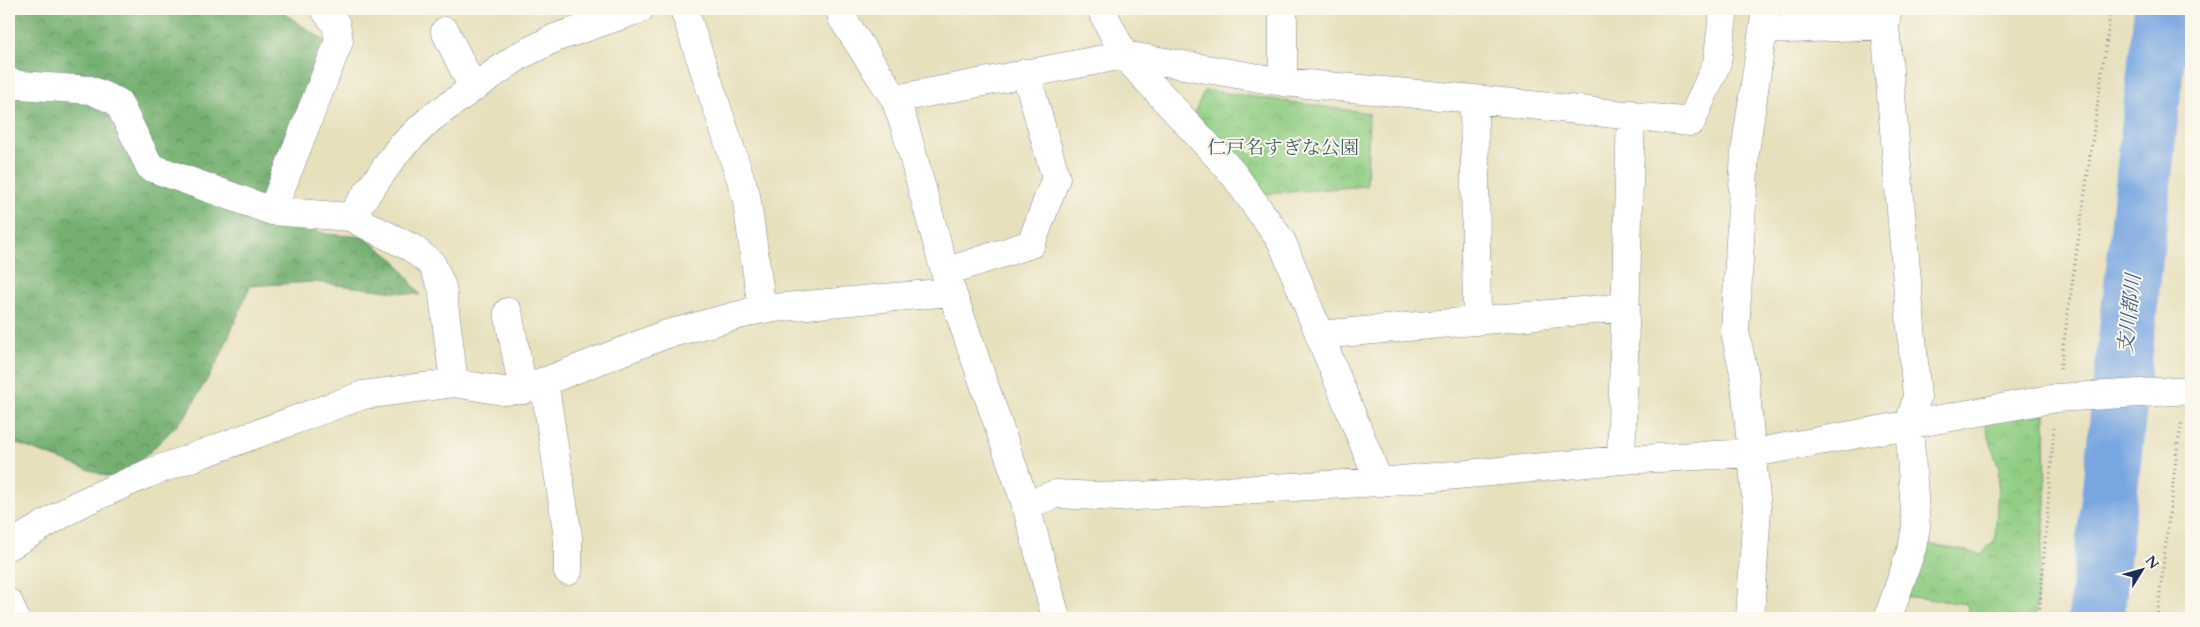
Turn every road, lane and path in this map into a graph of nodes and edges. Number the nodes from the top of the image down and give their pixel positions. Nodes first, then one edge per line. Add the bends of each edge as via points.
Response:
1 (324, 9) edge
2 (640, 9) edge
3 (684, 9) edge
4 (840, 9) edge
5 (1100, 9) edge
6 (1283, 9) edge
7 (1724, 9) edge
8 (2111, 9) edge
9 (1887, 17) edge
10 (1766, 20) edge
11 (445, 30) dead end
12 (1124, 56) junction
13 (1026, 73) junction
14 (9, 82) edge
15 (1283, 82) junction
16 (473, 88) junction
17 (895, 99) junction
18 (1474, 99) junction
19 (1631, 114) junction
20 (272, 211) junction
21 (350, 217) junction
22 (948, 282) junction
23 (2191, 302) edge
24 (1626, 307) junction
25 (762, 309) junction
26 (508, 312) dead end
27 (1478, 321) junction
28 (1319, 335) junction
29 (454, 383) junction
30 (533, 386) junction
31 (2189, 390) edge
32 (2056, 398) junction
33 (1908, 425) junction
34 (1753, 453) junction
35 (1621, 460) junction
36 (1379, 482) junction
37 (1026, 505) junction
38 (9, 546) edge
39 (568, 570) dead end
40 (9, 603) edge
41 (15, 618) edge
42 (1056, 618) edge
43 (1750, 618) edge
44 (1888, 618) edge
45 (2038, 618) edge
46 (2157, 618) edge

1 - 20 street via 336,24 339,40
2 - 16 street via 548,42 519,56
3 - 25 street via 746,196
4 - 17 street via 842,18
5 - 12 street
6 - 15 street
7 - 19 street via 1717,63 1691,122
8 - 32 path
9 - 10 street
9 - 33 street via 1917,397
10 - 34 street via 1746,152 1735,332 1744,373
11 - 16 street
12 - 13 street
12 - 15 street
12 - 28 street via 1232,172 1282,242
13 - 17 street
13 - 22 street via 1056,178 1031,244
14 - 20 street via 90,90 118,102 150,167
15 - 18 street
16 - 21 street via 430,120 399,149
17 - 22 street
18 - 19 street
18 - 27 street
19 - 24 street
20 - 21 street
21 - 29 street via 412,248 432,264 442,286
22 - 25 street
22 - 37 street
23 - 31 path
24 - 27 street
24 - 35 street
25 - 30 street via 664,335
26 - 30 street
27 - 28 street
28 - 36 street
29 - 30 street via 503,391
29 - 38 street via 363,395 201,454 79,504
30 - 39 street via 568,537
31 - 32 street
31 - 46 path via 2177,450
32 - 33 street
32 - 45 path
33 - 34 street
33 - 44 street via 1916,527
34 - 35 street
34 - 43 street via 1757,508
35 - 36 street
36 - 37 street via 1119,497 1056,494
37 - 42 street
40 - 41 street

